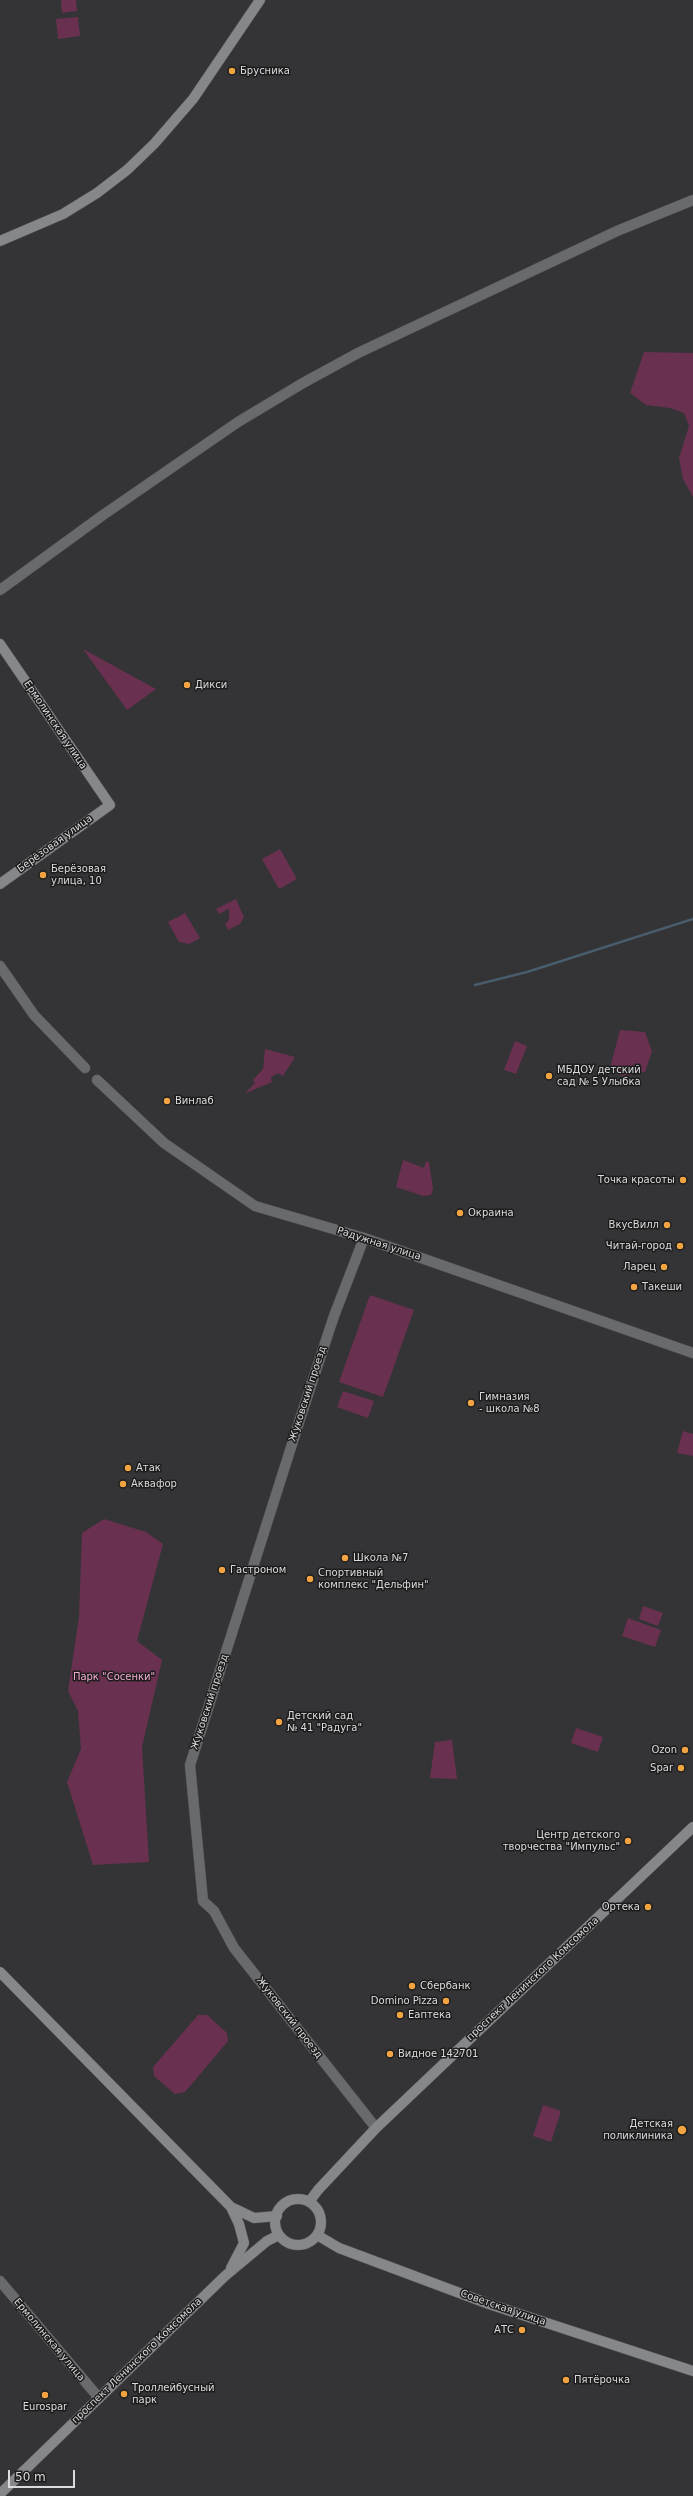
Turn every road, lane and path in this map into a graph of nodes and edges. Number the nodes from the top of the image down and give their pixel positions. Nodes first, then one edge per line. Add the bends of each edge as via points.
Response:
1 (260, 0) edge
2 (693, 200) edge
3 (0, 241) edge
4 (0, 590) edge
5 (0, 644) edge
6 (110, 805) joint
7 (0, 884) edge
8 (0, 966) edge
9 (85, 1068) dead end
10 (97, 1080) dead end
11 (364, 1238) junction
12 (693, 1353) edge
13 (693, 1827) edge
14 (0, 1972) edge
15 (376, 2128) junction
16 (309, 2202) junction
17 (232, 2207) junction
18 (277, 2216) junction
19 (279, 2235) junction
20 (317, 2235) junction
21 (225, 2276) junction
22 (0, 2281) edge
23 (693, 2371) edge
24 (98, 2398) junction
25 (0, 2494) edge

1 - 3 main road via 194,99 127,170 63,214
2 - 4 street via 617,231 358,353 303,383 238,422
5 - 6 main road, Ермолинская улица
6 - 7 main road, Берёзовая улица
8 - 9 street via 34,1015
10 - 11 street, Радужная улица via 164,1143 255,1206
11 - 12 street, Радужная улица
11 - 15 street, Жуковский проезд via 334,1316 297,1428 190,1765 203,1901 214,1911 234,1948
13 - 15 main road, проспект Ленинского Комсомола
14 - 17 main road
15 - 16 main road, проспект Ленинского Комсомола
16 - 18 main road via 287,2202
16 - 20 main road via 321,2217
17 - 18 main road via 254,2218
17 - 21 main road via 244,2243
18 - 19 main road
19 - 20 main road via 284,2240 298,2245 312,2241
19 - 21 main road, проспект Ленинского Комсомола via 267,2241
20 - 23 main road, Советская улица via 339,2248 476,2299
21 - 24 main road, проспект Ленинского Комсомола
22 - 24 street, Ермолинская улица
24 - 25 main road, проспект Ленинского Комсомола

